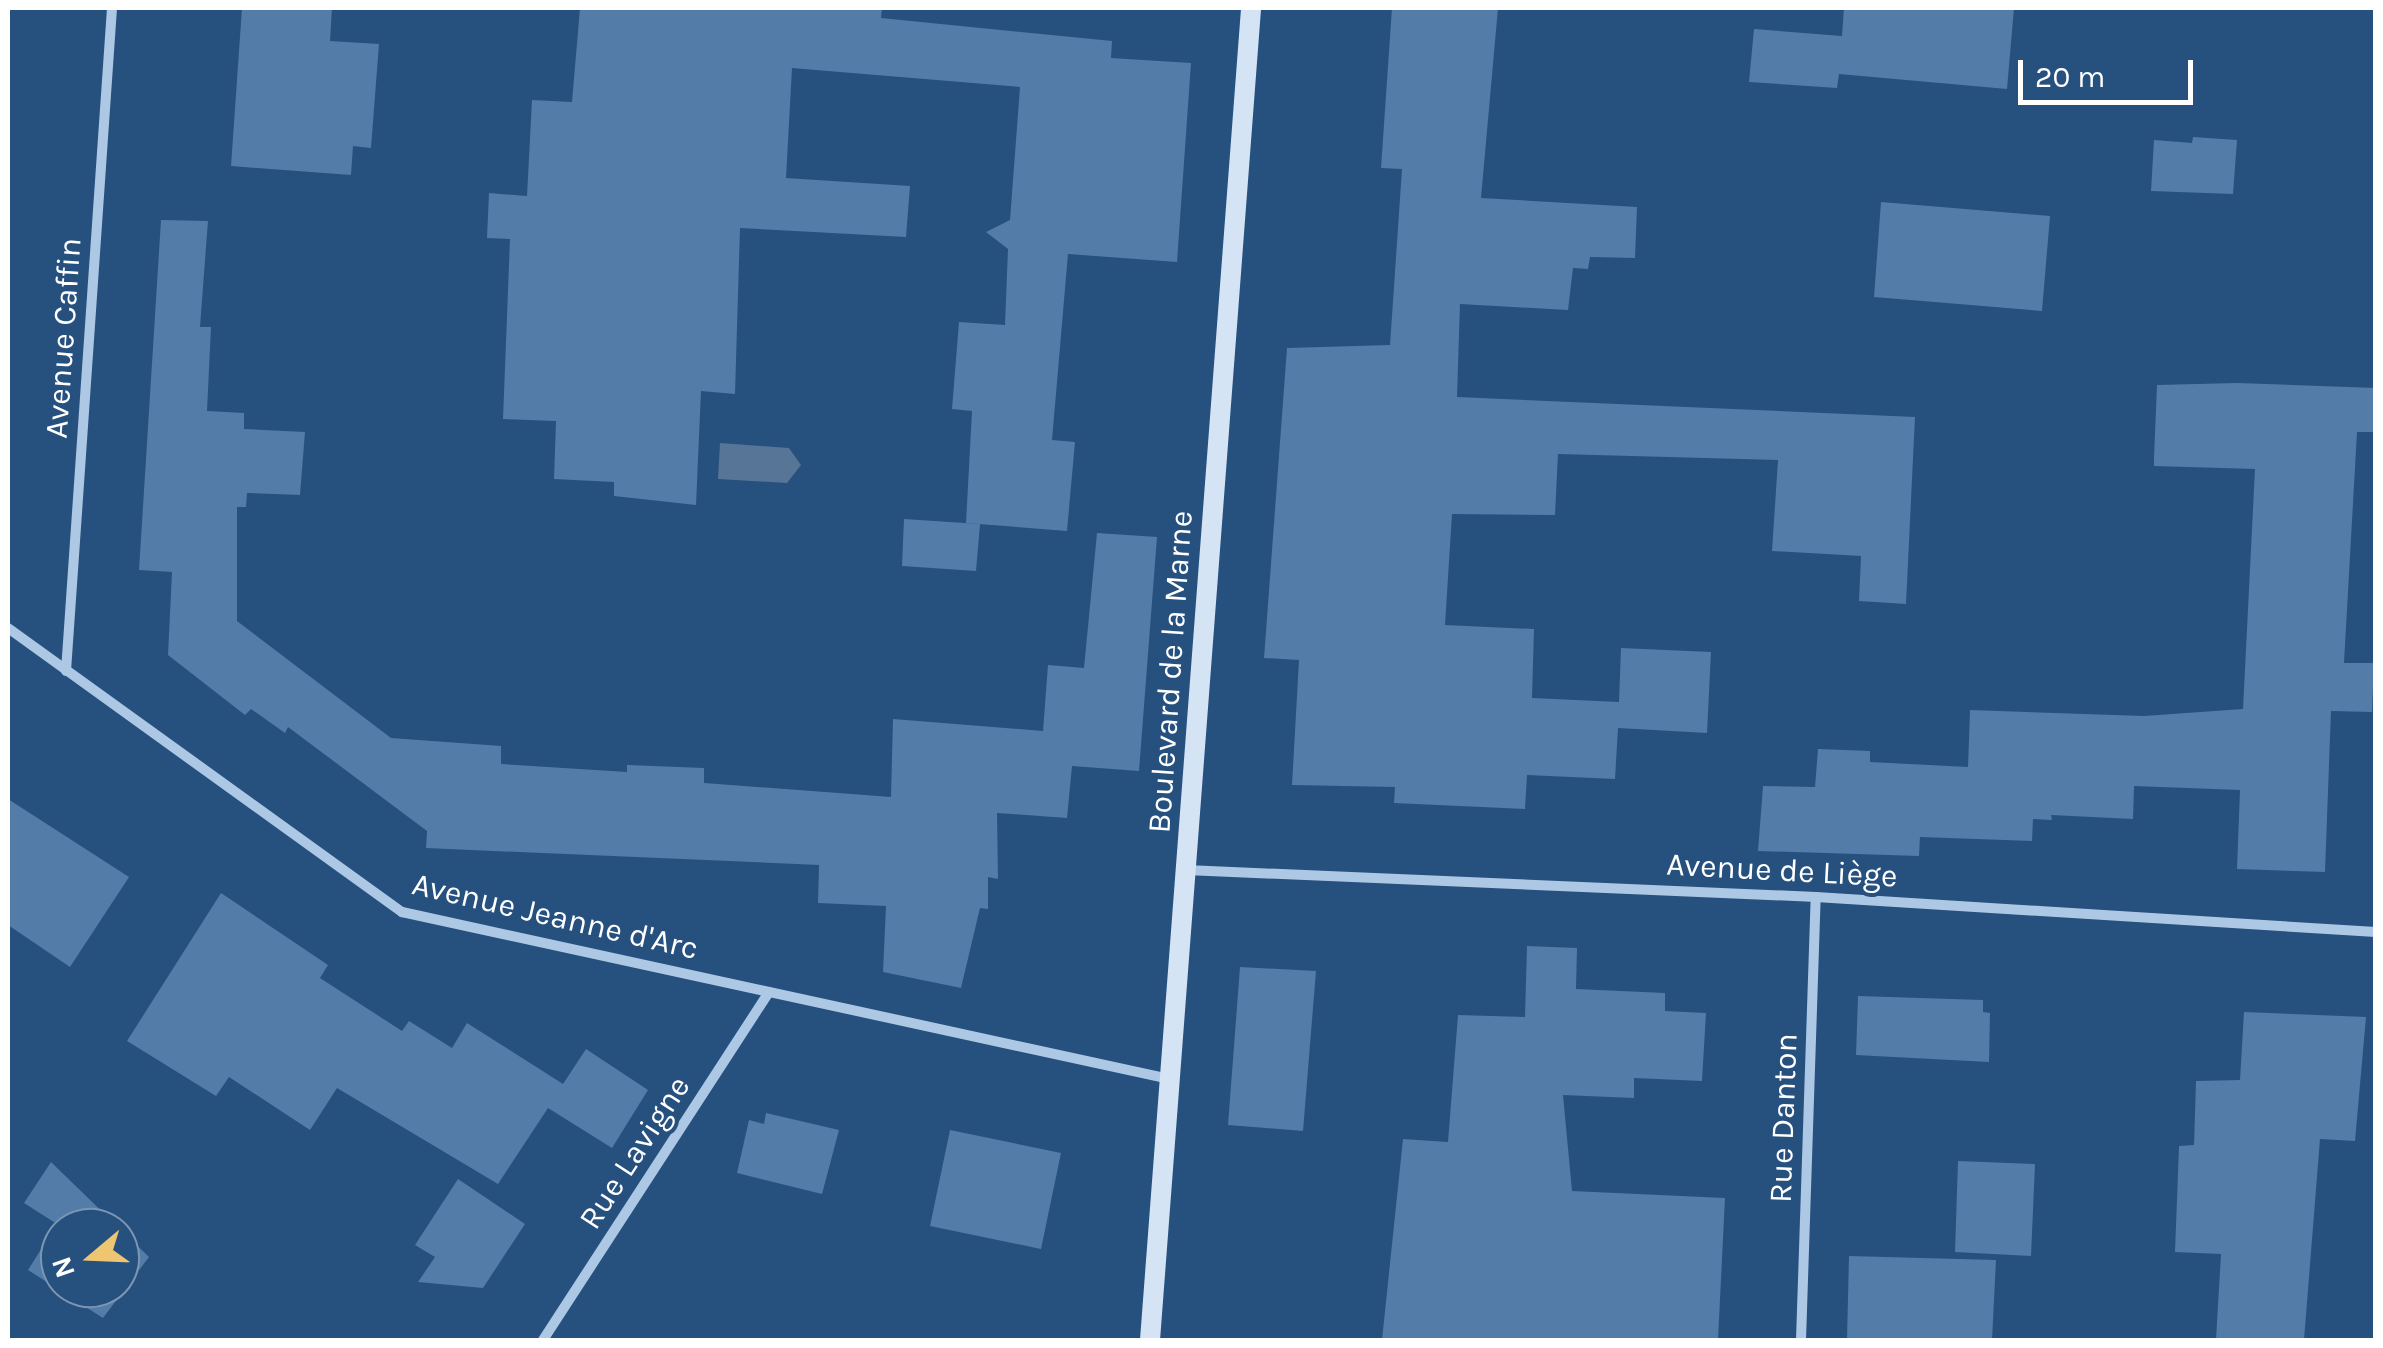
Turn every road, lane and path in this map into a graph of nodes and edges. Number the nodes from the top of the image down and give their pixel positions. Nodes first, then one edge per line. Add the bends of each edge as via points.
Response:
1 (112, 8) edge
2 (1251, 8) edge
3 (8, 628) edge
4 (66, 671) junction
5 (1186, 870) junction
6 (1816, 896) junction
7 (2376, 932) edge
8 (770, 992) junction
9 (1170, 1079) junction
10 (543, 1340) edge
11 (1150, 1340) edge
12 (1801, 1340) edge

1 - 4 street, Avenue Caffin
2 - 5 street, Boulevard de la Marne
3 - 4 street, Avenue Jeanne d'Arc
4 - 8 street, Avenue Jeanne d'Arc via 402,912
5 - 6 street, Avenue de Liège
5 - 9 street, Boulevard de la Marne
6 - 7 street, Avenue de Liège
6 - 12 street, Rue Danton
8 - 9 street, Avenue Jeanne d'Arc
8 - 10 street, Rue Lavigne
9 - 11 street, Boulevard de la Marne

